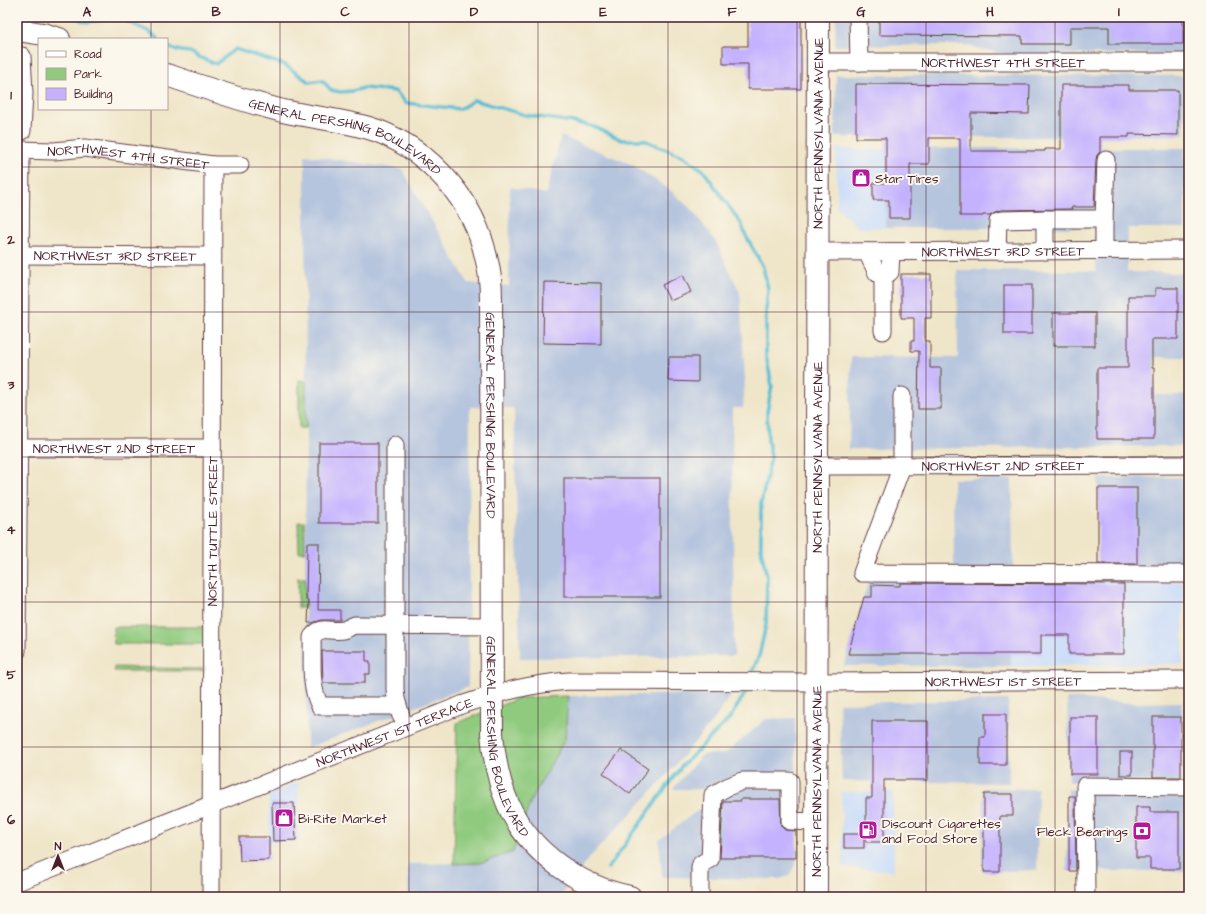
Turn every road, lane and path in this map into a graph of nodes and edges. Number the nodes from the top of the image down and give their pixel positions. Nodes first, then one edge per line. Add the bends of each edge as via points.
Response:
1 (818, 17) edge
2 (858, 17) edge
3 (20, 26) edge
4 (51, 36) edge
5 (20, 56) edge
6 (818, 62) junction
7 (859, 62) junction
8 (1189, 62) edge
9 (168, 75) edge
10 (17, 131) edge
11 (19, 150) edge
12 (1106, 160) dead end
13 (213, 165) junction
14 (240, 165) dead end
15 (1045, 219) junction
16 (1104, 219) junction
17 (1104, 250) junction
18 (1189, 250) edge
19 (997, 251) junction
20 (1045, 251) junction
21 (817, 252) junction
22 (867, 252) junction
23 (891, 252) junction
24 (19, 255) edge
25 (212, 256) junction
26 (883, 278) junction
27 (883, 331) dead end
28 (902, 396) dead end
29 (395, 445) dead end
30 (18, 448) edge
31 (212, 448) junction
32 (1189, 465) edge
33 (816, 466) junction
34 (902, 466) junction
35 (1189, 574) edge
36 (395, 626) junction
37 (492, 626) junction
38 (17, 639) edge
39 (17, 651) edge
40 (1189, 680) edge
41 (816, 682) junction
42 (492, 695) junction
43 (398, 706) junction
44 (405, 727) junction
45 (1189, 788) edge
46 (211, 805) junction
47 (816, 822) junction
48 (17, 882) edge
49 (211, 897) edge
50 (630, 897) edge
51 (700, 897) edge
52 (816, 897) edge
53 (1086, 897) edge

1 - 6 main road, NORTH PENNSYLVANIA AVENUE
2 - 7 street
3 - 4 main road
3 - 5 street
5 - 10 street via 24,93 22,131
6 - 7 street, NORTHWEST 4TH STREET
6 - 21 main road, NORTH PENNSYLVANIA AVENUE
7 - 8 street, NORTHWEST 4TH STREET
9 - 37 main road, GENERAL PERSHING BOULEVARD via 249,102 378,131 424,158 460,196 480,236 490,277
11 - 13 street, NORTHWEST 4TH STREET via 54,151 85,148
11 - 24 street
12 - 16 street
13 - 14 street, NORTHWEST 4TH STREET
13 - 25 street, NORTH TUTTLE STREET
15 - 16 street
15 - 19 street via 998,221
15 - 20 street
16 - 17 street
17 - 18 street, NORTHWEST 3RD STREET
17 - 20 street, NORTHWEST 3RD STREET
19 - 20 street, NORTHWEST 3RD STREET
19 - 23 street, NORTHWEST 3RD STREET
21 - 22 street, NORTHWEST 3RD STREET
21 - 33 main road, NORTH PENNSYLVANIA AVENUE
22 - 23 street, NORTHWEST 3RD STREET
22 - 26 street
23 - 26 street via 890,272
24 - 25 street, NORTHWEST 3RD STREET
24 - 30 street
25 - 31 street, NORTH TUTTLE STREET
26 - 27 street
28 - 34 street
29 - 36 street
30 - 31 street, NORTHWEST 2ND STREET
30 - 38 street
31 - 46 street, NORTH TUTTLE STREET
32 - 34 street, NORTHWEST 2ND STREET
33 - 34 street, NORTHWEST 2ND STREET
33 - 41 main road, NORTH PENNSYLVANIA AVENUE
34 - 35 street via 862,573
36 - 37 street
36 - 43 street via 395,689
36 - 43 street via 355,625 342,630 316,632 312,637 313,685 320,706
37 - 42 main road, GENERAL PERSHING BOULEVARD
38 - 39 street
40 - 41 street, NORTHWEST 1ST STREET
41 - 42 street, NORTHWEST 1ST TERRACE via 562,682 542,683
41 - 47 main road, NORTH PENNSYLVANIA AVENUE
42 - 44 street, NORTHWEST 1ST TERRACE
42 - 50 main road, GENERAL PERSHING BOULEVARD via 494,759 500,784 520,825 532,840 566,871 601,889
43 - 44 street
44 - 46 street, NORTHWEST 1ST TERRACE
45 - 53 street via 1086,786
46 - 48 street, NORTHWEST 1ST TERRACE
46 - 49 street, NORTH TUTTLE STREET
47 - 51 street via 790,821 790,781 742,781 714,795 710,859 701,864
47 - 52 main road, NORTH PENNSYLVANIA AVENUE

